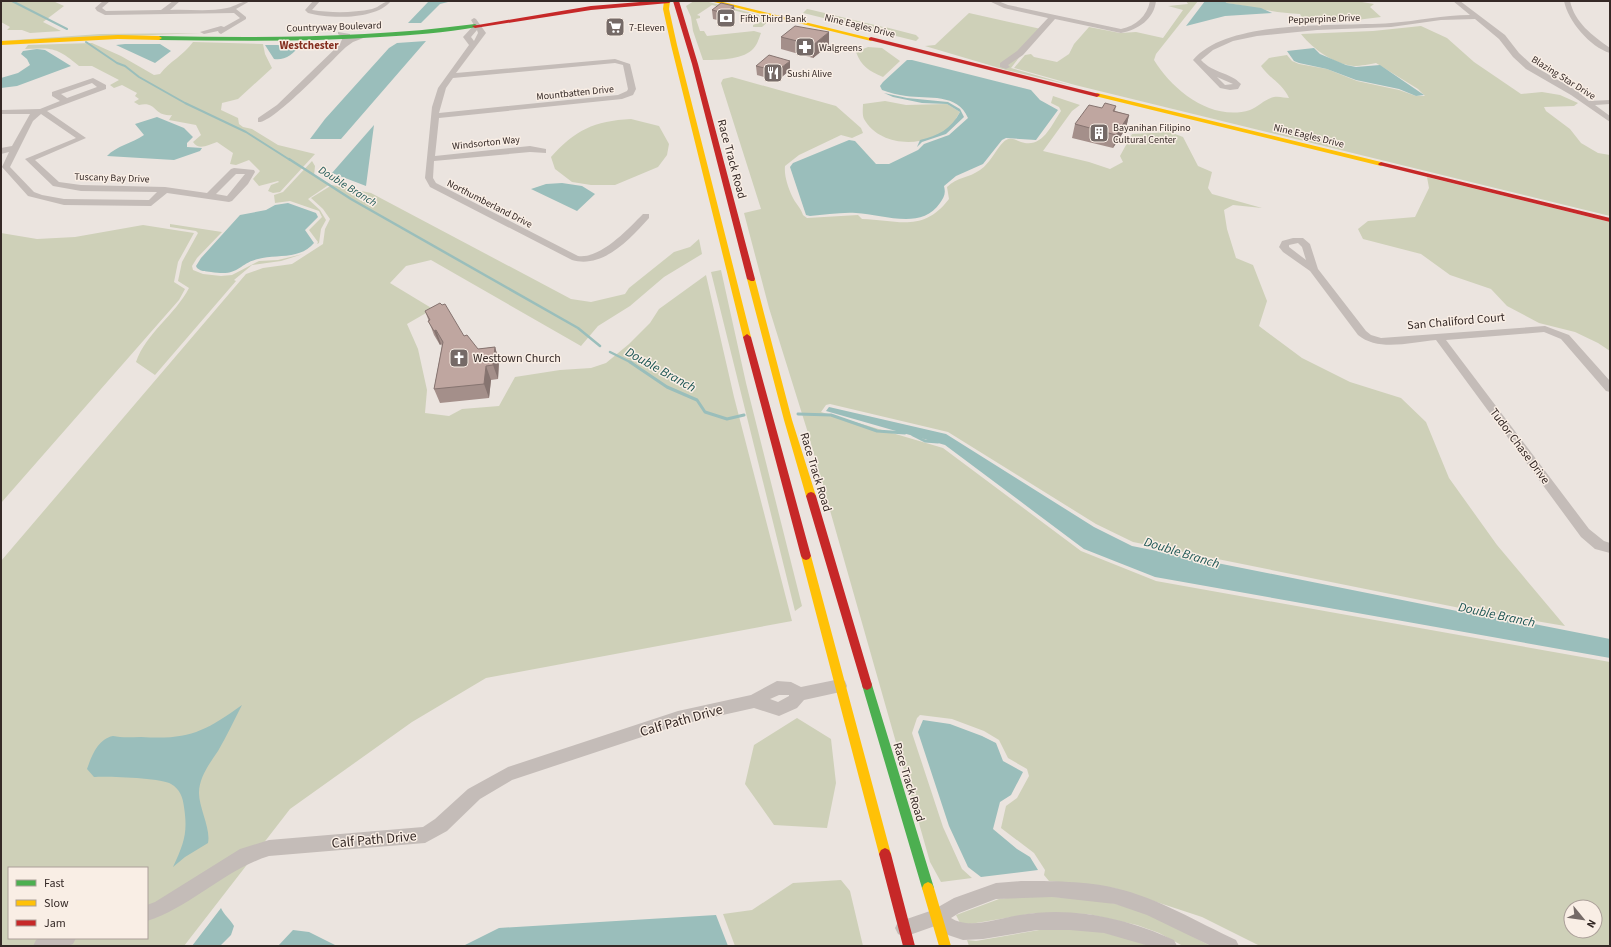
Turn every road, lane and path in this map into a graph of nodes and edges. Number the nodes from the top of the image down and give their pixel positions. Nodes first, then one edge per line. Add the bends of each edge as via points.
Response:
1 (107, 1) edge
2 (177, 1) edge
3 (247, 1) edge
4 (317, 1) edge
5 (388, 1) edge
6 (613, 1) edge
7 (667, 1) edge
8 (676, 1) edge
9 (713, 1) edge
10 (734, 1) edge
11 (992, 1) edge
12 (1153, 1) edge
13 (1456, 1) edge
14 (1567, 1) edge
15 (229, 10) junction
16 (164, 11) junction
17 (1475, 16) junction
18 (1053, 17) junction
19 (476, 24) junction
20 (224, 29) junction
21 (143, 37) junction
22 (231, 38) junction
23 (1, 39) edge
24 (343, 40) junction
25 (1, 43) edge
26 (472, 45) junction
27 (674, 45) junction
28 (914, 47) junction
29 (1610, 51) edge
30 (695, 64) junction
31 (1004, 69) junction
32 (1208, 72) dead end
33 (682, 74) junction
34 (451, 76) junction
35 (66, 101) junction
36 (1610, 102) edge
37 (1588, 103) junction
38 (41, 111) junction
39 (1, 112) edge
40 (435, 116) junction
41 (261, 120) dead end
42 (1610, 120) edge
43 (16, 148) junction
44 (1, 151) edge
45 (543, 151) dead end
46 (29, 159) junction
47 (431, 159) junction
48 (4, 168) edge
49 (166, 190) junction
50 (208, 197) junction
51 (646, 216) dead end
52 (1610, 220) edge
53 (746, 257) junction
54 (729, 260) junction
55 (1313, 269) dead end
56 (1438, 336) junction
57 (1610, 388) edge
58 (805, 476) junction
59 (784, 479) junction
60 (1610, 548) edge
61 (840, 686) junction
62 (148, 913) edge
63 (937, 918) junction
64 (904, 928) junction
65 (64, 939) edge
66 (42, 946) edge
67 (909, 946) edge
68 (945, 946) edge
69 (1168, 946) edge
70 (1230, 946) edge

1 - 16 street via 98,8 105,13
2 - 16 street
3 - 15 street
4 - 5 street via 308,10 310,12 371,12 380,9
6 - 19 street, Countryway Boulevard via 552,8
7 - 19 street, Countryway Boulevard via 591,8
7 - 27 street via 666,9
8 - 30 street, Race Track Road
9 - 28 street, Nine Eagles Drive
10 - 28 street, Nine Eagles Drive
11 - 18 street
12 - 18 street via 1143,19 1130,30 1111,29
13 - 17 street, Blazing Star Drive
14 - 29 street via 1568,9 1575,21
15 - 16 street
15 - 20 street
15 - 20 street via 236,11 244,18
17 - 32 street, Pepperpine Drive via 1392,25 1286,30 1248,35 1223,43 1199,58 1199,64
17 - 37 street, Blazing Star Drive via 1502,37 1529,67
18 - 31 street via 1047,24 1051,28 1029,52 1017,55
19 - 24 street, Countryway Boulevard
19 - 24 street, Countryway Boulevard via 413,28
19 - 26 street, Northumberland Drive via 467,37
19 - 26 street, Northumberland Drive via 482,33
20 - 21 street via 207,35
20 - 22 street via 222,35
20 - 23 street, Countryway Boulevard via 204,32 57,34
20 - 24 street, Countryway Boulevard via 239,33
21 - 22 street, Countryway Boulevard
21 - 25 street, Countryway Boulevard
22 - 24 street, Countryway Boulevard
24 - 41 street via 280,107
26 - 34 street, Northumberland Drive
27 - 30 street via 682,47 687,59
27 - 33 street
28 - 31 street, Nine Eagles Drive
30 - 33 street
30 - 53 street, Race Track Road
31 - 52 street, Nine Eagles Drive
33 - 54 street
34 - 40 street, Northumberland Drive via 442,88
34 - 40 street, Mountbatten Drive via 615,61 626,64 632,89 626,96 612,98
35 - 35 street via 55,94 93,80 103,86
35 - 38 street
36 - 37 street
37 - 42 street, Blazing Star Drive
38 - 39 street
38 - 43 street via 32,116
38 - 46 street via 82,138
40 - 47 street, Northumberland Drive
43 - 44 street
43 - 48 street
45 - 47 street, Windsorton Way via 530,149
46 - 48 street
46 - 49 street, Tuscany Bay Drive via 56,184 81,188
47 - 51 street, Northumberland Drive via 429,178 440,190 575,258 594,258 637,226
48 - 49 street, Tuscany Bay Drive via 31,194 64,202 151,203
49 - 50 street, Tuscany Bay Drive
50 - 50 street, Tuscany Bay Drive via 234,171 252,172 229,199
53 - 54 street
53 - 58 street, Race Track Road
54 - 59 street
55 - 56 street, San Chaliford Court via 1368,338 1381,340
56 - 57 street, San Chaliford Court via 1537,328 1555,332 1571,343
56 - 60 street, Tudor Chase Drive via 1584,533 1600,545
58 - 59 street
58 - 63 street, Race Track Road
59 - 61 street
61 - 62 street, Calf Path Drive via 800,694 792,703 779,709 754,701 678,718 508,774 474,794 441,825 425,835 268,848 246,855 159,909
61 - 64 street
63 - 64 street
63 - 68 street, Race Track Road
63 - 69 street via 955,930 972,933 1036,921 1090,922 1137,933
63 - 70 street via 954,906 996,891 1052,889 1115,896 1150,908
64 - 67 street
65 - 66 street

